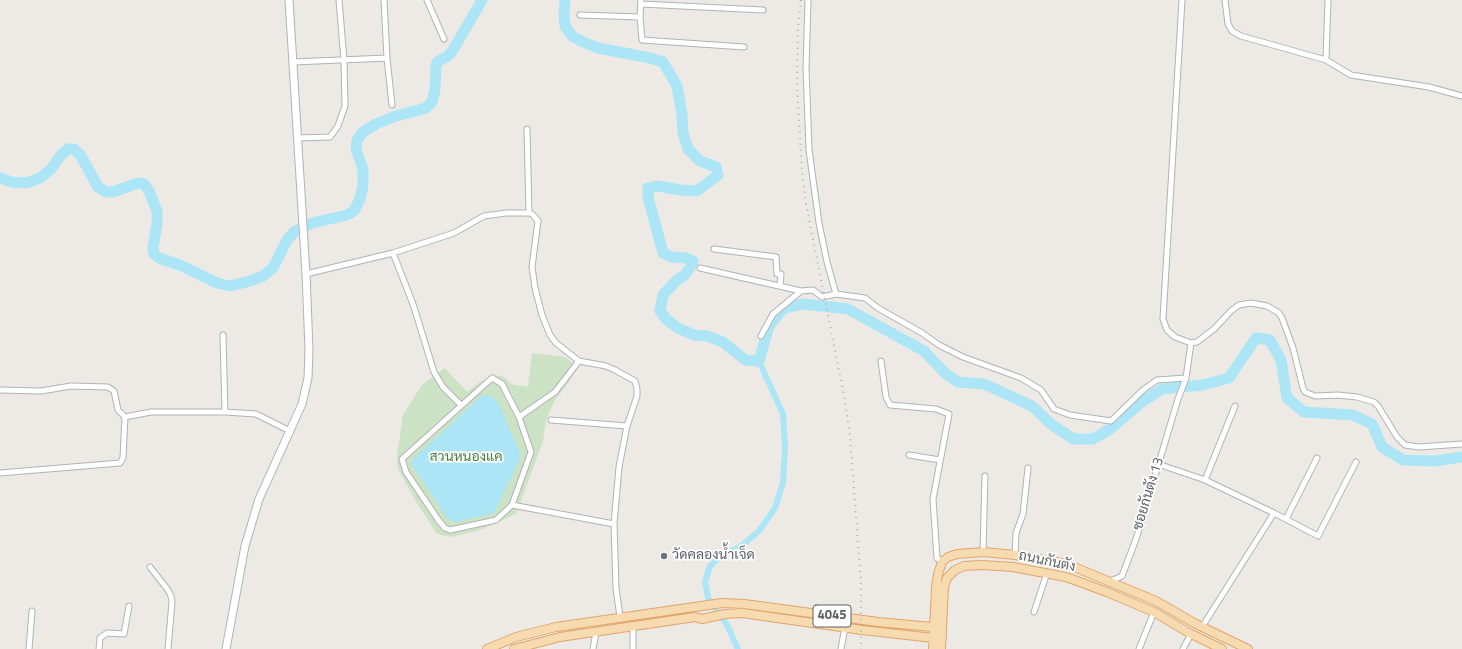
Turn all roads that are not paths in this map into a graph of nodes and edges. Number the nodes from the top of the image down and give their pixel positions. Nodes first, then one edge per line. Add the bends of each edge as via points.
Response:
1 (289, 0) edge
2 (340, 0) edge
3 (384, 0) edge
4 (427, 0) edge
5 (808, 0) edge
6 (1182, 0) edge
7 (1225, 0) edge
8 (1328, 0) edge
9 (641, 2) edge
10 (763, 10) dead end
11 (580, 15) dead end
12 (640, 17) junction
13 (444, 39) dead end
14 (744, 47) dead end
15 (387, 58) junction
16 (344, 60) junction
17 (1326, 60) junction
18 (293, 62) junction
19 (1462, 96) edge
20 (392, 105) dead end
21 (527, 129) dead end
22 (298, 138) junction
23 (529, 213) junction
24 (714, 249) dead end
25 (392, 253) junction
26 (700, 268) dead end
27 (306, 274) junction
28 (780, 286) junction
29 (801, 291) junction
30 (836, 294) junction
31 (223, 335) dead end
32 (761, 336) dead end
33 (1191, 343) junction
34 (579, 361) junction
35 (881, 361) dead end
36 (1186, 378) junction
37 (0, 390) edge
38 (461, 405) junction
39 (1235, 406) dead end
40 (225, 412) junction
41 (125, 417) junction
42 (520, 417) junction
43 (551, 420) dead end
44 (627, 426) junction
45 (290, 431) junction
46 (1462, 444) edge
47 (909, 455) dead end
48 (1317, 458) dead end
49 (940, 460) junction
50 (1356, 462) dead end
51 (1158, 464) junction
52 (1028, 468) dead end
53 (0, 473) edge
54 (986, 476) dead end
55 (1205, 480) junction
56 (512, 505) junction
57 (1274, 513) junction
58 (1286, 519) junction
59 (614, 524) junction
60 (983, 552) junction
61 (1015, 555) junction
62 (942, 562) junction
63 (150, 567) dead end
64 (1013, 567) junction
65 (1047, 573) junction
66 (1111, 581) junction
67 (1107, 592) junction
68 (129, 606) dead end
69 (32, 611) dead end
70 (1034, 612) dead end
71 (1154, 612) junction
72 (620, 617) junction
73 (633, 626) junction
74 (1199, 626) junction
75 (845, 627) junction
76 (938, 628) junction
77 (596, 632) junction
78 (1191, 634) junction
79 (938, 639) junction
80 (29, 649) edge
81 (99, 649) edge
82 (168, 649) edge
83 (226, 649) edge
84 (488, 649) edge
85 (514, 649) edge
86 (593, 649) edge
87 (633, 649) edge
88 (841, 649) edge
89 (933, 649) edge
90 (942, 649) edge
91 (1139, 649) edge
92 (1183, 649) edge
93 (1222, 649) edge
94 (1248, 649) edge

1 - 18 street
2 - 16 street
3 - 15 street
4 - 13 street
5 - 30 street via 806,68 809,150 827,262
6 - 33 street via 1163,319 1167,330 1175,337
7 - 17 street via 1228,24 1232,31 1241,36
8 - 17 street
9 - 10 street
9 - 12 street
11 - 12 street
12 - 14 street via 642,40
15 - 16 street
15 - 20 street
16 - 18 street
16 - 22 street via 346,106 338,126 330,137
17 - 19 street via 1351,76 1429,87
18 - 22 street
21 - 23 street
22 - 27 street
23 - 25 street via 484,216 454,233
23 - 34 street via 538,221 532,267 542,315 553,339
24 - 28 street via 776,257
25 - 27 street
25 - 38 street via 413,304 434,372 443,387
26 - 28 street
27 - 45 street via 308,378 302,404
28 - 29 street
29 - 30 street via 813,290 822,297
29 - 32 street via 773,314
30 - 36 street via 865,298 939,345 963,357 1021,378 1041,390 1054,409 1070,415 1111,421 1157,380
31 - 40 street
33 - 36 street, ซอยกันตัง 13
33 - 46 street via 1197,342 1214,329 1239,305 1251,303 1267,306 1282,318 1305,392 1315,396 1338,395 1374,402 1397,438 1405,445 1419,447
34 - 42 street via 555,392
34 - 44 street via 606,366 635,381 637,396
35 - 49 street via 886,397 890,405 936,409 949,414
36 - 51 street, ซอยกันตัง 13
37 - 41 street via 41,390 71,386 108,387 114,391 118,410
38 - 42 street via 492,378 502,384
38 - 56 street via 402,459 406,472 439,521 450,530 496,520
39 - 55 street
40 - 41 street via 151,412
40 - 45 street via 256,414
41 - 53 street via 123,458 120,463
42 - 56 street via 531,452
43 - 44 street
44 - 59 street via 619,467
45 - 83 street via 259,499 245,546
47 - 49 street
48 - 58 street
49 - 62 street via 933,499 937,558
50 - 58 street via 1318,536
51 - 55 street
51 - 66 street, ซอยกันตัง 13 via 1136,539 1122,576
52 - 61 street via 1023,514 1016,533
54 - 60 street
55 - 57 street
56 - 59 street
57 - 58 street
57 - 74 street
59 - 72 street via 616,588
60 - 61 main road, ถนนกันตัง
60 - 62 main road, ถนนกันตัง via 957,554
61 - 64 main road
61 - 66 main road, ถนนกันตัง via 1067,564
62 - 76 main road, ถนนกันตัง via 938,574
63 - 82 street via 171,596
64 - 65 main road, ถนนกันตัง
64 - 76 main road, ถนนกันตัง via 982,565 964,566 955,570 947,578 944,586
65 - 67 main road, ถนนกันตัง
65 - 70 street
66 - 67 main road
66 - 74 main road, ถนนกันตัง via 1156,601
67 - 71 main road, ถนนกันตัง
68 - 81 street via 124,634 107,633 100,638
69 - 80 street
71 - 78 main road, ถนนกันตัง
71 - 91 street
72 - 76 main road, 4045 via 722,603
72 - 84 main road, 4045 via 523,635
73 - 75 main road, 4045 via 742,613
73 - 77 main road, 4045
73 - 87 street
74 - 78 main road
74 - 94 main road, ถนนกันตัง
75 - 79 main road, 4045
75 - 88 street
76 - 79 main road, ถนนกันตัง
77 - 85 main road, 4045 via 560,637
77 - 86 street
78 - 92 street
78 - 93 main road, ถนนกันตัง
79 - 89 main road, ถนนกันตัง
79 - 90 main road, ถนนกันตัง

